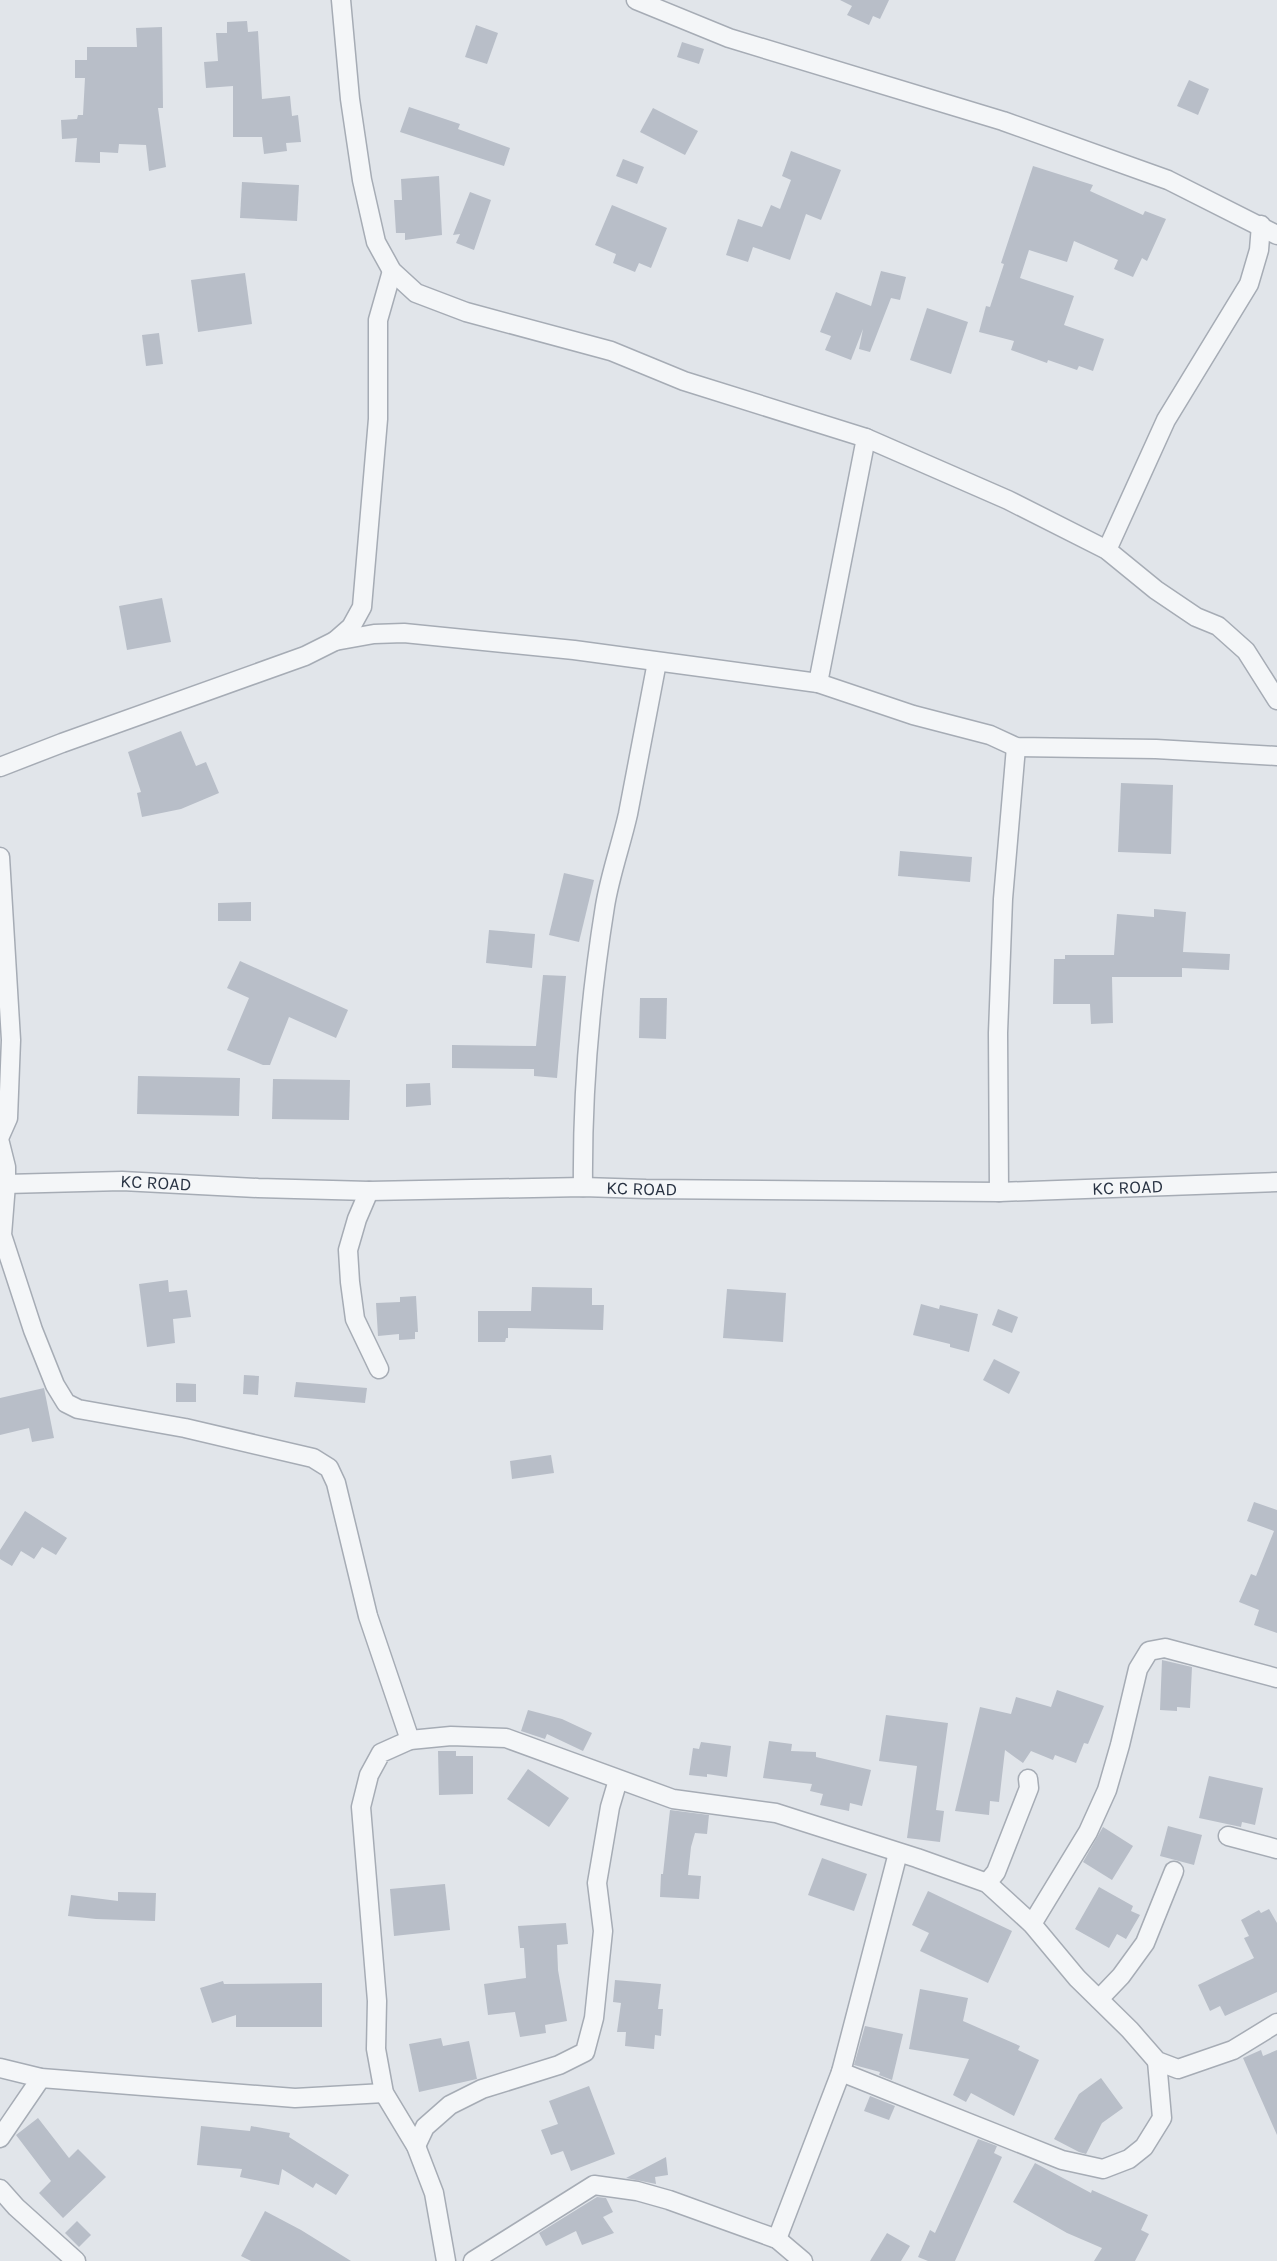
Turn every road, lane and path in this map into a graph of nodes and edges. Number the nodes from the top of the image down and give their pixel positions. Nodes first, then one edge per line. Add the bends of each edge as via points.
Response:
1 (341, 0) edge
2 (636, 0) edge
3 (1261, 225) junction
4 (1277, 235) edge
5 (392, 271) junction
6 (867, 438) junction
7 (1107, 550) junction
8 (335, 641) junction
9 (657, 662) junction
10 (818, 683) junction
11 (1277, 700) edge
12 (1016, 747) junction
13 (1277, 756) edge
14 (0, 767) edge
15 (0, 857) edge
16 (0, 1136) edge
17 (0, 1143) edge
18 (1277, 1182) edge
19 (6, 1184) junction
20 (583, 1187) junction
21 (369, 1191) junction
22 (999, 1192) junction
23 (1, 1235) edge
24 (379, 1369) dead end
25 (1277, 1678) edge
26 (410, 1740) junction
27 (1028, 1779) dead end
28 (618, 1780) junction
29 (1228, 1836) dead end
30 (1277, 1849) edge
31 (898, 1853) junction
32 (1174, 1871) dead end
33 (987, 1883) junction
34 (1032, 1924) junction
35 (1099, 1999) junction
36 (1277, 2023) edge
37 (1157, 2061) junction
38 (0, 2068) edge
39 (841, 2072) junction
40 (40, 2078) junction
41 (384, 2093) junction
42 (0, 2138) edge
43 (416, 2146) junction
44 (0, 2189) edge
45 (777, 2239) junction
46 (76, 2261) edge
47 (446, 2261) edge
48 (473, 2261) edge
49 (803, 2261) edge

1 - 5 street via 362,180 376,242
2 - 3 street via 729,38 1025,129 1168,180
3 - 4 street
3 - 7 street via 1259,250 1248,284 1166,420
5 - 6 street via 416,293 466,312 611,351 684,381
5 - 8 street via 378,320 378,419 362,608 351,627
6 - 7 street via 1008,500
6 - 10 street
7 - 11 street via 1196,617 1218,626 1246,651
8 - 9 street via 404,633
8 - 14 street via 306,656
9 - 10 street
9 - 20 street via 604,915 585,1084
10 - 12 street via 913,715 990,735
12 - 13 street
12 - 22 street via 1003,899 998,1033
15 - 16 street via 11,1040 8,1118
17 - 19 street
18 - 22 street, KC ROAD
19 - 21 street, KC ROAD via 122,1181
19 - 23 street
20 - 21 street, KC ROAD
20 - 22 street, KC ROAD
21 - 24 street via 348,1250 355,1319
23 - 26 street via 33,1330 66,1403 78,1409 314,1458 329,1468 368,1616
25 - 34 street via 1165,1648 1149,1652 1138,1669 1107,1790 1088,1832
26 - 28 street via 451,1736 506,1738
26 - 41 street via 381,1753 369,1775 361,1807 377,2001 376,2049
27 - 33 street via 1029,1788 996,1872
28 - 31 street via 673,1799 776,1813
28 - 43 street via 597,1883 603,1931 594,2018 585,2052 559,2065 482,2089 450,2105 425,2127
29 - 30 street
31 - 33 street
31 - 39 street
32 - 35 street via 1145,1943
33 - 34 street
34 - 35 street
35 - 37 street
36 - 37 street via 1233,2050 1178,2069
37 - 39 street via 1162,2118 1144,2147 1129,2159 1103,2169 1062,2160
38 - 40 street
39 - 45 street
40 - 41 street via 296,2098
40 - 42 street
41 - 43 street
43 - 47 street via 434,2193
44 - 46 street
45 - 48 street via 669,2200 594,2185
45 - 49 street

